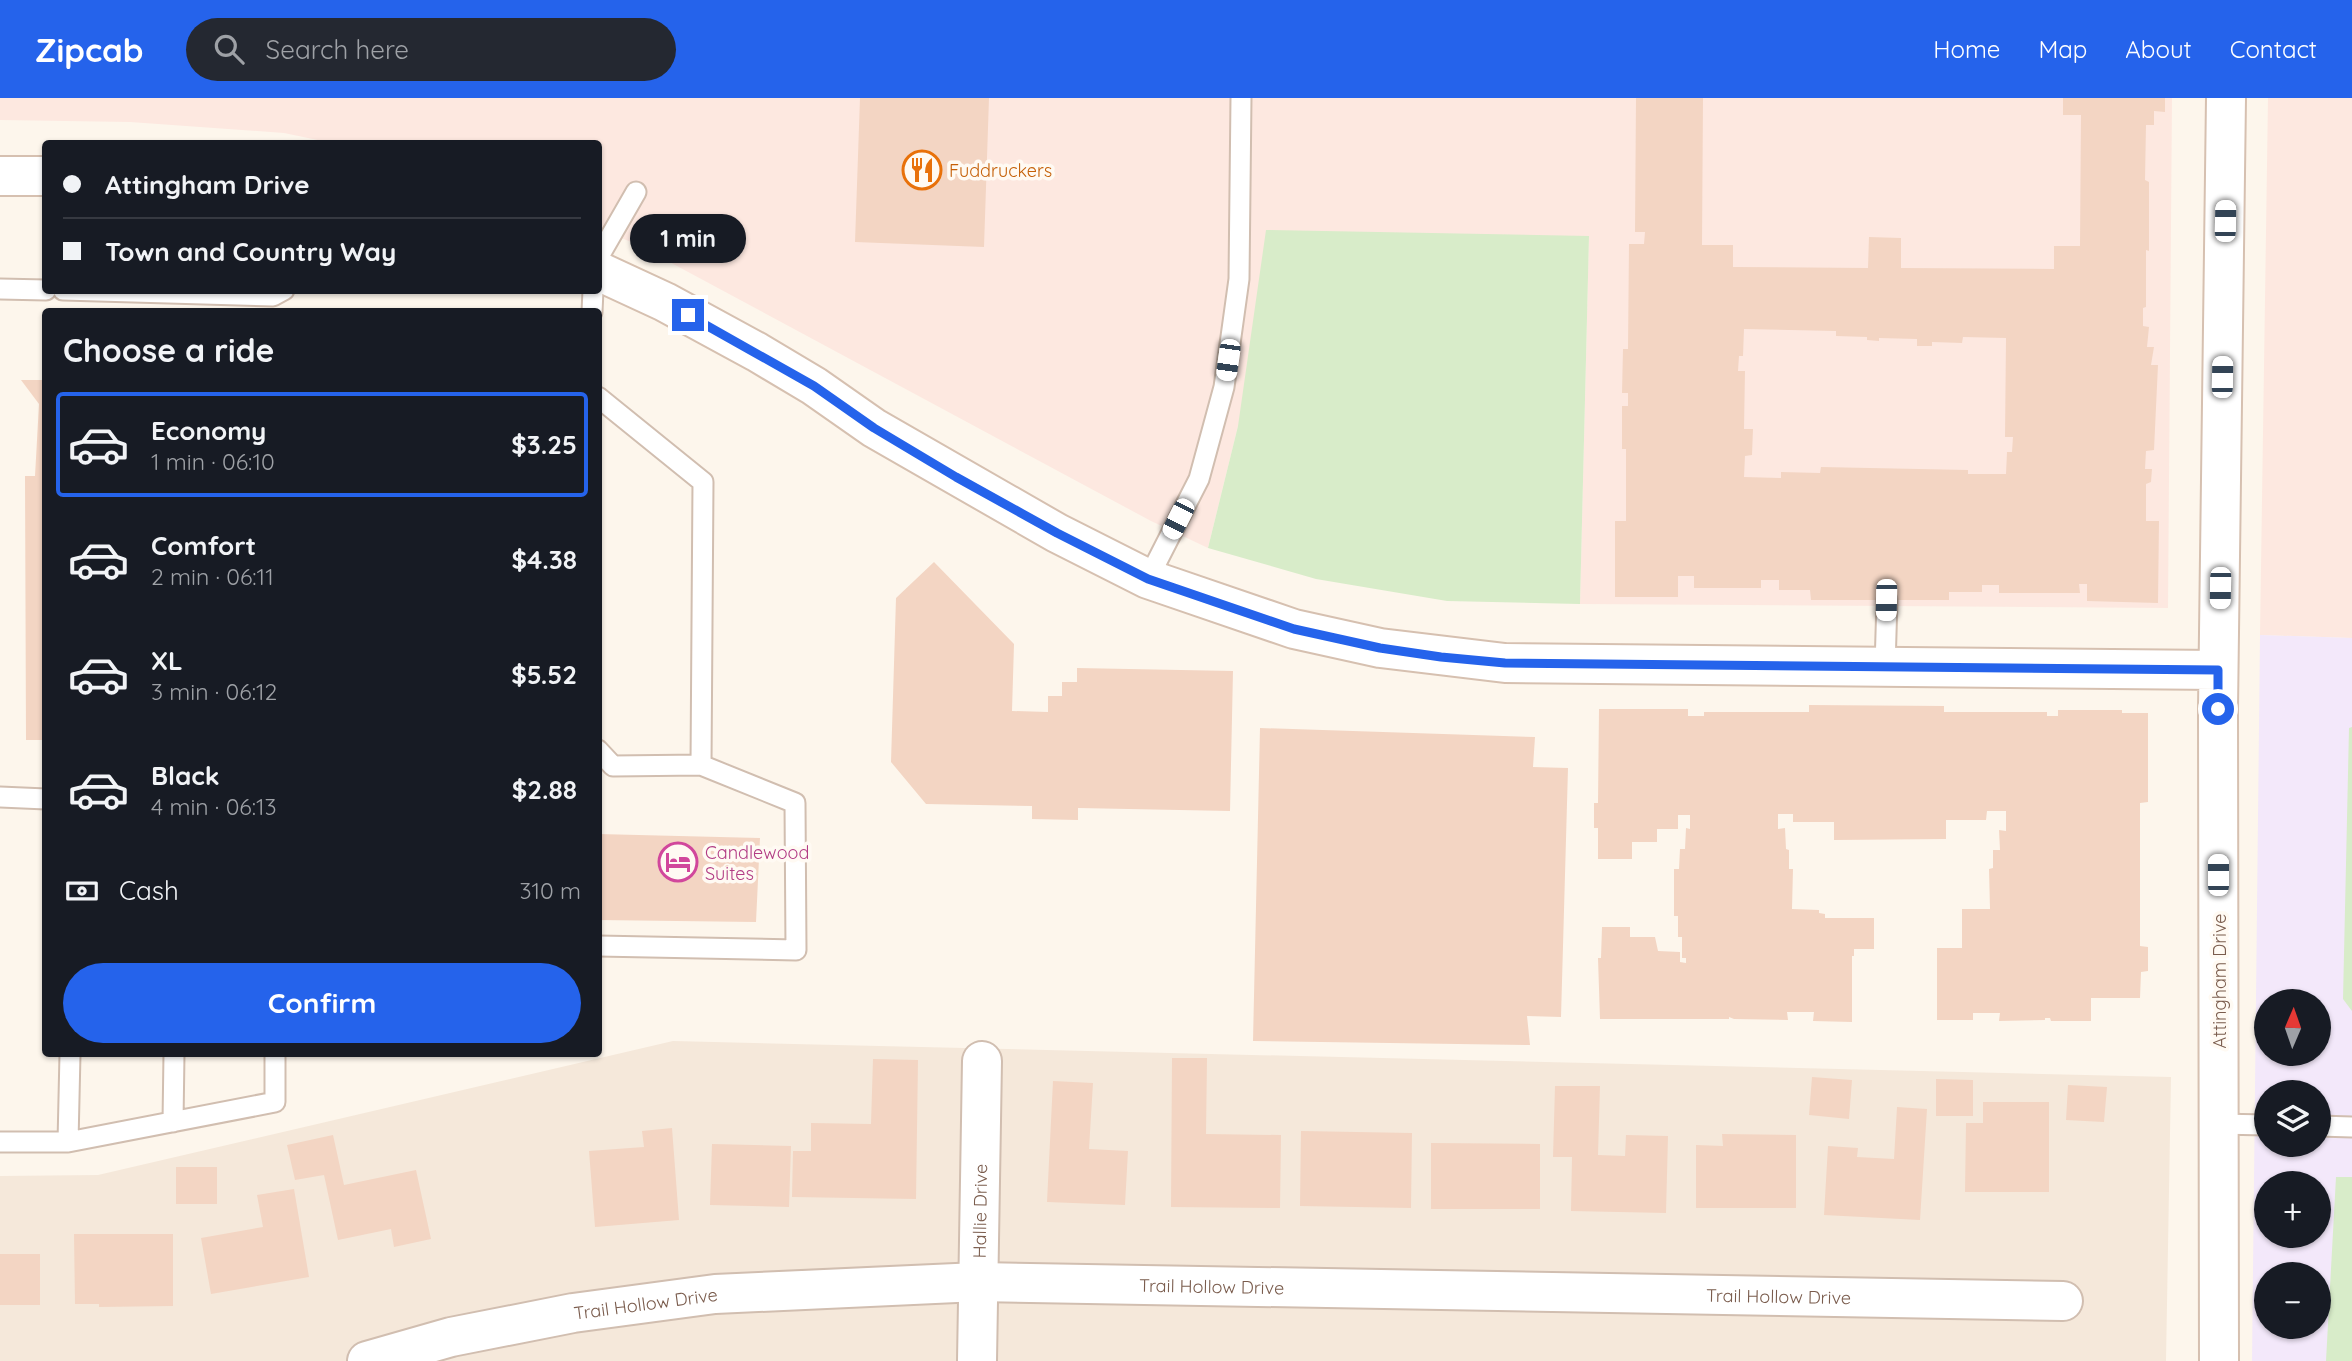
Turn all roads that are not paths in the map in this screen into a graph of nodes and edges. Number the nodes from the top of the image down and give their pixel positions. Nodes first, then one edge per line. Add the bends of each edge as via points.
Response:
1 (1241, 98) edge
2 (2227, 98) edge
3 (0, 176) edge
4 (42, 176) edge
5 (636, 192) dead end
6 (602, 251) edge
7 (602, 273) edge
8 (0, 289) edge
9 (42, 290) edge
10 (203, 294) edge
11 (277, 294) edge
12 (602, 400) edge
13 (1148, 579) junction
14 (1886, 600) dead end
15 (1885, 667) junction
16 (2218, 670) junction
17 (602, 754) edge
18 (701, 765) junction
19 (0, 797) edge
20 (42, 799) edge
21 (602, 946) edge
22 (70, 1057) edge
23 (174, 1057) edge
24 (275, 1057) edge
25 (982, 1061) dead end
26 (173, 1122) junction
27 (2219, 1124) junction
28 (2254, 1125) edge
29 (2331, 1126) edge
30 (2352, 1127) edge
31 (0, 1142) edge
32 (68, 1142) junction
33 (978, 1282) junction
34 (2063, 1301) dead end
35 (367, 1361) edge
36 (977, 1361) edge
37 (2219, 1361) edge

1 - 13 lane via 1239,279 1224,387 1199,479
2 - 16 street, Attingham Drive
3 - 4 street
5 - 6 lane
7 - 13 street via 757,352 956,477
8 - 9 lane
10 - 11 lane
12 - 18 lane via 703,482
13 - 15 street via 1294,629 1441,657 1505,663
14 - 15 lane
15 - 16 street
16 - 27 street, Attingham Drive
17 - 18 lane via 613,766
18 - 21 lane via 794,803 796,950
19 - 20 lane
22 - 32 lane
23 - 26 lane
24 - 26 lane via 275,1102
25 - 33 street, Hallie Drive
26 - 32 lane
27 - 28 lane
27 - 37 street, Attingham Drive
29 - 30 lane
31 - 32 lane
33 - 34 street, Trail Hollow Drive
33 - 35 street, Trail Hollow Drive via 702,1296 559,1315 451,1337
33 - 36 street, Hallie Drive

